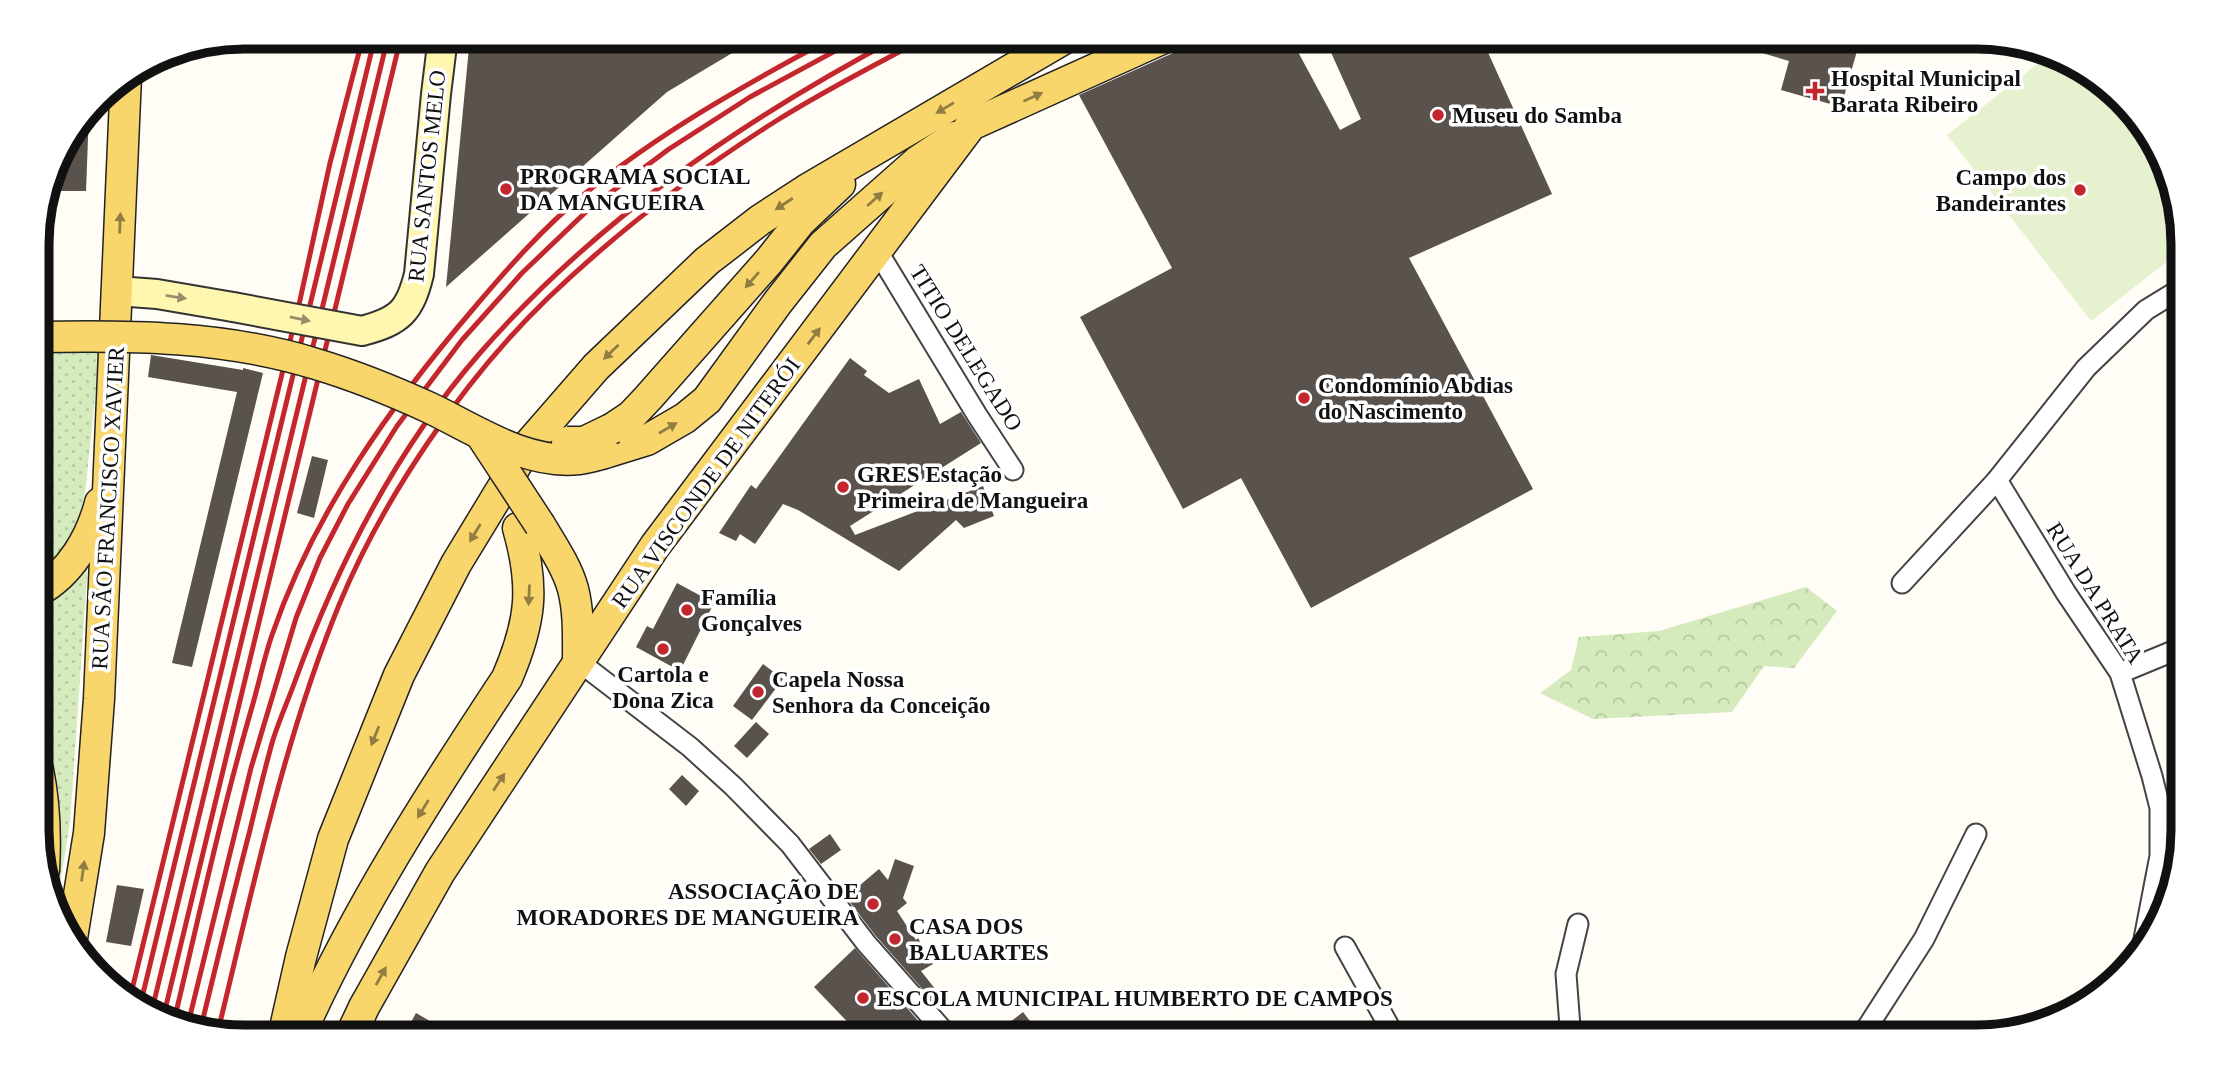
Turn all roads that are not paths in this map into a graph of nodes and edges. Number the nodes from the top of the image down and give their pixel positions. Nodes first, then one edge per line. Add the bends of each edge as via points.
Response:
1 (442, 49) edge
2 (1047, 49) edge
3 (1139, 49) edge
4 (126, 89) edge
5 (971, 125) junction
6 (884, 144) junction
7 (878, 252) junction
8 (117, 292) junction
9 (2171, 295) edge
10 (49, 333) edge
11 (462, 417) junction
12 (109, 469) junction
13 (1013, 470) dead end
14 (1997, 480) junction
15 (1902, 583) dead end
16 (49, 585) edge
17 (2171, 652) edge
18 (578, 661) junction
19 (2120, 673) junction
20 (1976, 834) dead end
21 (2147, 923) edge
22 (1578, 924) dead end
23 (74, 925) edge
24 (1345, 947) dead end
25 (286, 1025) edge
26 (304, 1025) edge
27 (356, 1025) edge
28 (938, 1025) edge
29 (1388, 1025) edge
30 (1570, 1025) edge
31 (1869, 1025) edge

8 -> 1 main road, RUA SANTOS MELO, bridge via 157,294 362,331 380,327 400,314 413,300 419,274
2 -> 6 main road
5 -> 3 main road, RUA VISCONDE DE NITERÓI
8 -> 4 main road, RUA SÃO FRANCISCO XAVIER
5 - 7 main road, RUA VISCONDE DE NITERÓI
11 -> 5 main road, bridge via 502,445 544,457 578,460 647,439 685,418 707,400 823,245 918,161
6 -> 11 main road, bridge via 800,222 648,398 613,428 584,442 556,442
6 -> 25 main road via 760,220 707,261 596,367 529,444 456,564 399,675 333,839
7 - 13 street, TITIO DELEGADO
18 -> 7 main road, RUA VISCONDE DE NITERÓI via 655,546
8 - 12 main road, RUA SÃO FRANCISCO XAVIER
9 - 14 street via 2146,310 2086,368
10 - 11 main road, bridge via 178,337 267,352 315,364
11 - 18 main road, bridge via 540,525 562,564 573,588
11 -> 26 main road via 503,492 526,555 530,585 520,646 507,678 388,865
12 - 16 main road via 98,513 82,548
23 -> 12 main road, RUA SÃO FRANCISCO XAVIER via 89,833
14 - 15 street
14 - 19 street, RUA DA PRATA
17 - 19 street
27 -> 18 main road, RUA VISCONDE DE NITERÓI via 440,872
18 - 28 street via 690,747 742,795 790,844 866,943
19 - 21 street, RUA DA PRATA via 2160,808 2160,856
20 - 31 street via 1924,939
22 - 30 street via 1566,974
24 - 29 street

